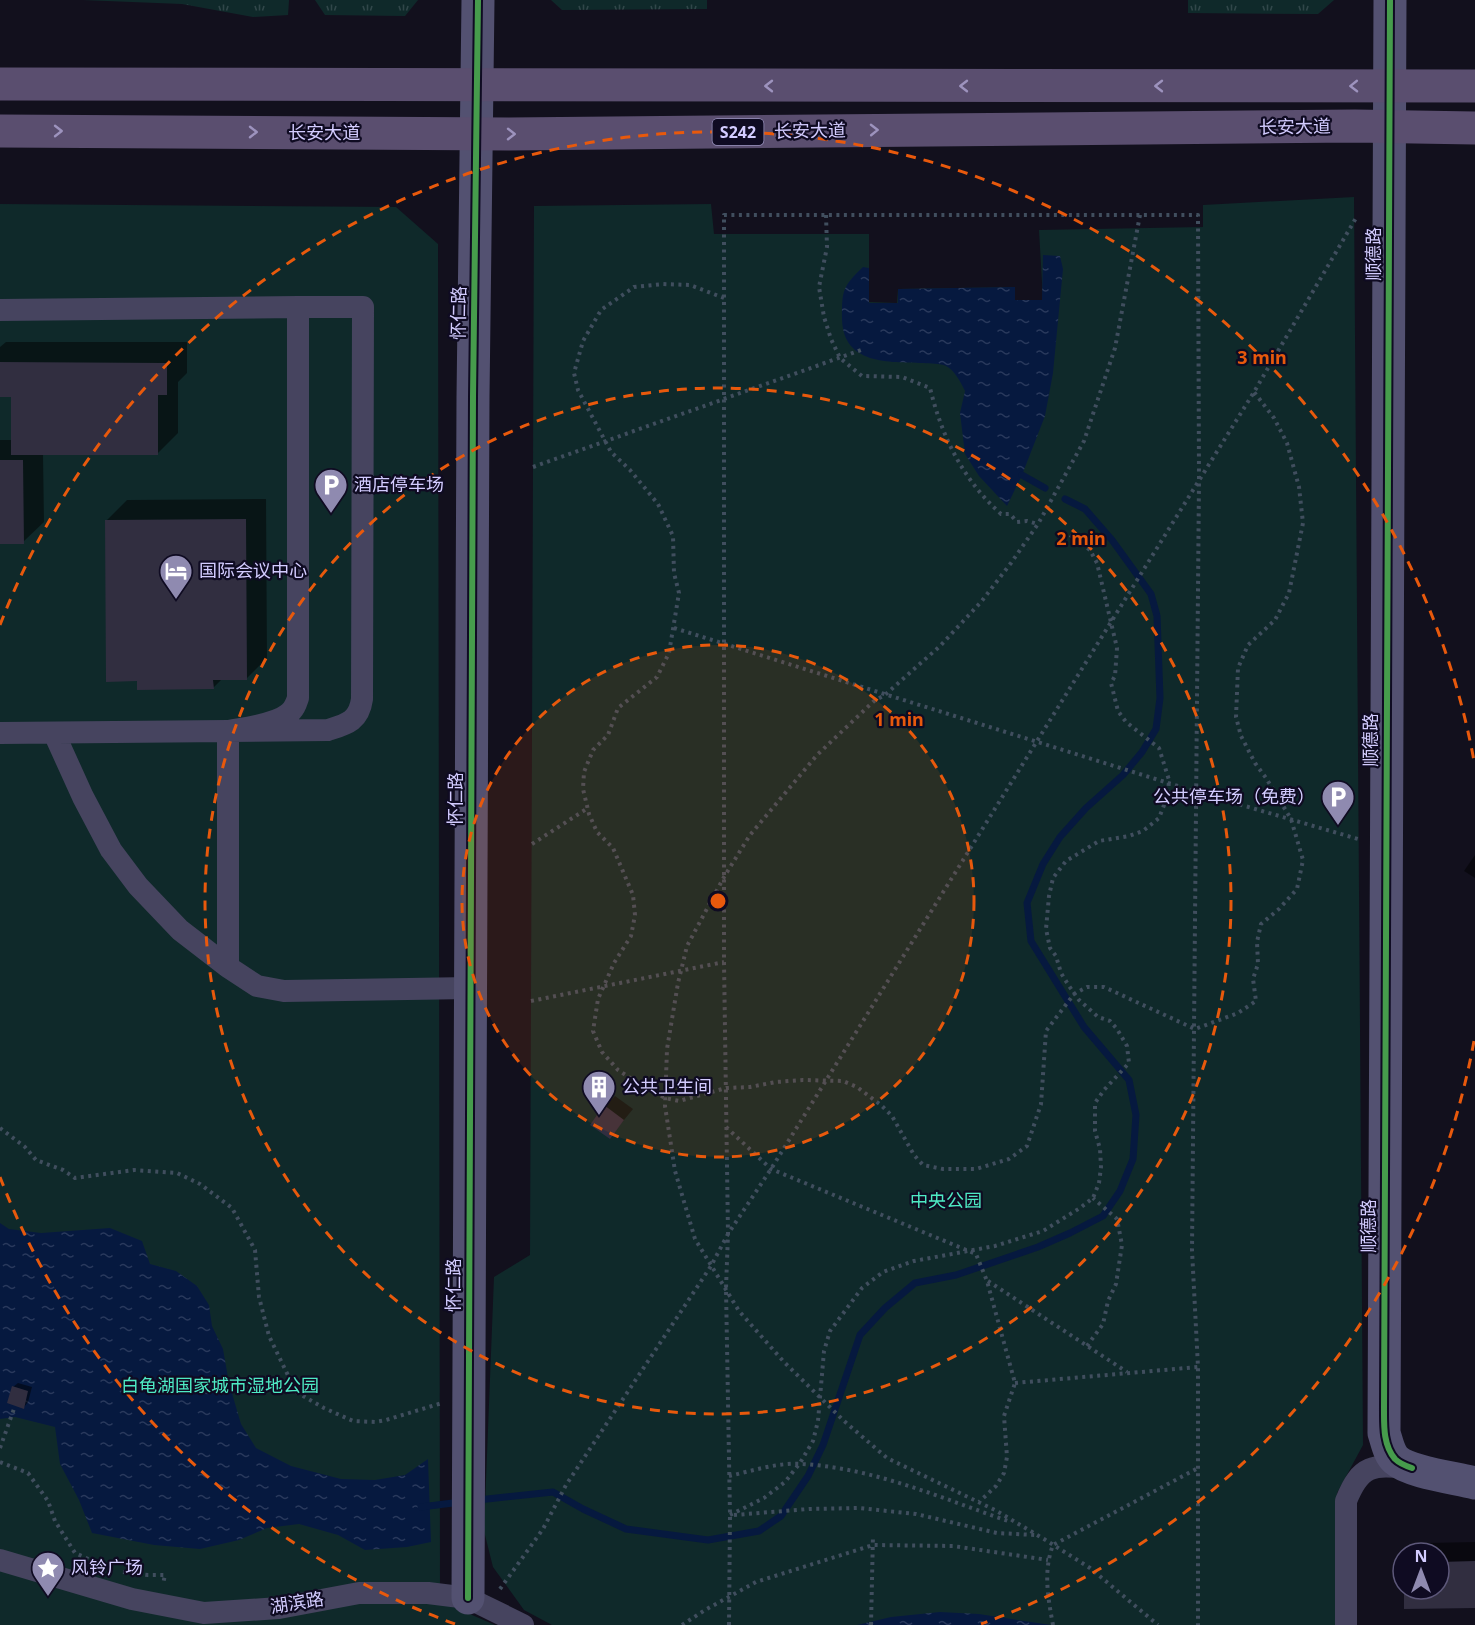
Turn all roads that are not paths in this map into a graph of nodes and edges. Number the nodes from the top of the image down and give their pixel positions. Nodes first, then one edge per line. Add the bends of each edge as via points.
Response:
1 (478, 0) edge
2 (1390, 0) edge
3 (0, 84) edge
4 (477, 86) junction
5 (1389, 86) junction
6 (1475, 86) edge
7 (1389, 127) junction
8 (1475, 128) edge
9 (0, 131) edge
10 (477, 134) junction
11 (298, 307) junction
12 (0, 310) edge
13 (228, 731) junction
14 (0, 733) edge
15 (54, 733) junction
16 (228, 967) junction
17 (470, 988) junction
18 (1412, 1468) junction
19 (1475, 1483) edge
20 (0, 1560) edge
21 (477, 1603) junction
22 (523, 1625) edge
23 (1346, 1625) edge

1 - 4 street, 怀仁路
2 - 5 street, 顺德路
3 - 4 main road
5 -> 4 main road
4 - 10 street, 怀仁路
5 - 6 main road
5 - 7 street, 顺德路
7 - 8 main road, 长安大道 / S242
10 -> 7 main road, 长安大道 / S242
7 - 18 street, 顺德路 via 1384,1433 1395,1460
9 -> 10 main road, 长安大道 / S242
10 - 17 street, 怀仁路
11 - 12 street
11 - 13 street via 298,698 288,715
11 - 13 street via 363,307 361,710 344,725 328,730
13 - 15 street
13 - 16 street
14 - 15 street
15 - 16 street via 111,850 138,886 180,930
16 - 17 street via 257,986 284,991
17 - 21 street, 怀仁路 via 468,1522
18 - 19 street
18 - 23 street via 1379,1466 1353,1482 1346,1501
20 - 21 street, 湖滨路 via 132,1599 204,1613 279,1608 359,1593 428,1593
21 - 22 street, 湖滨路

